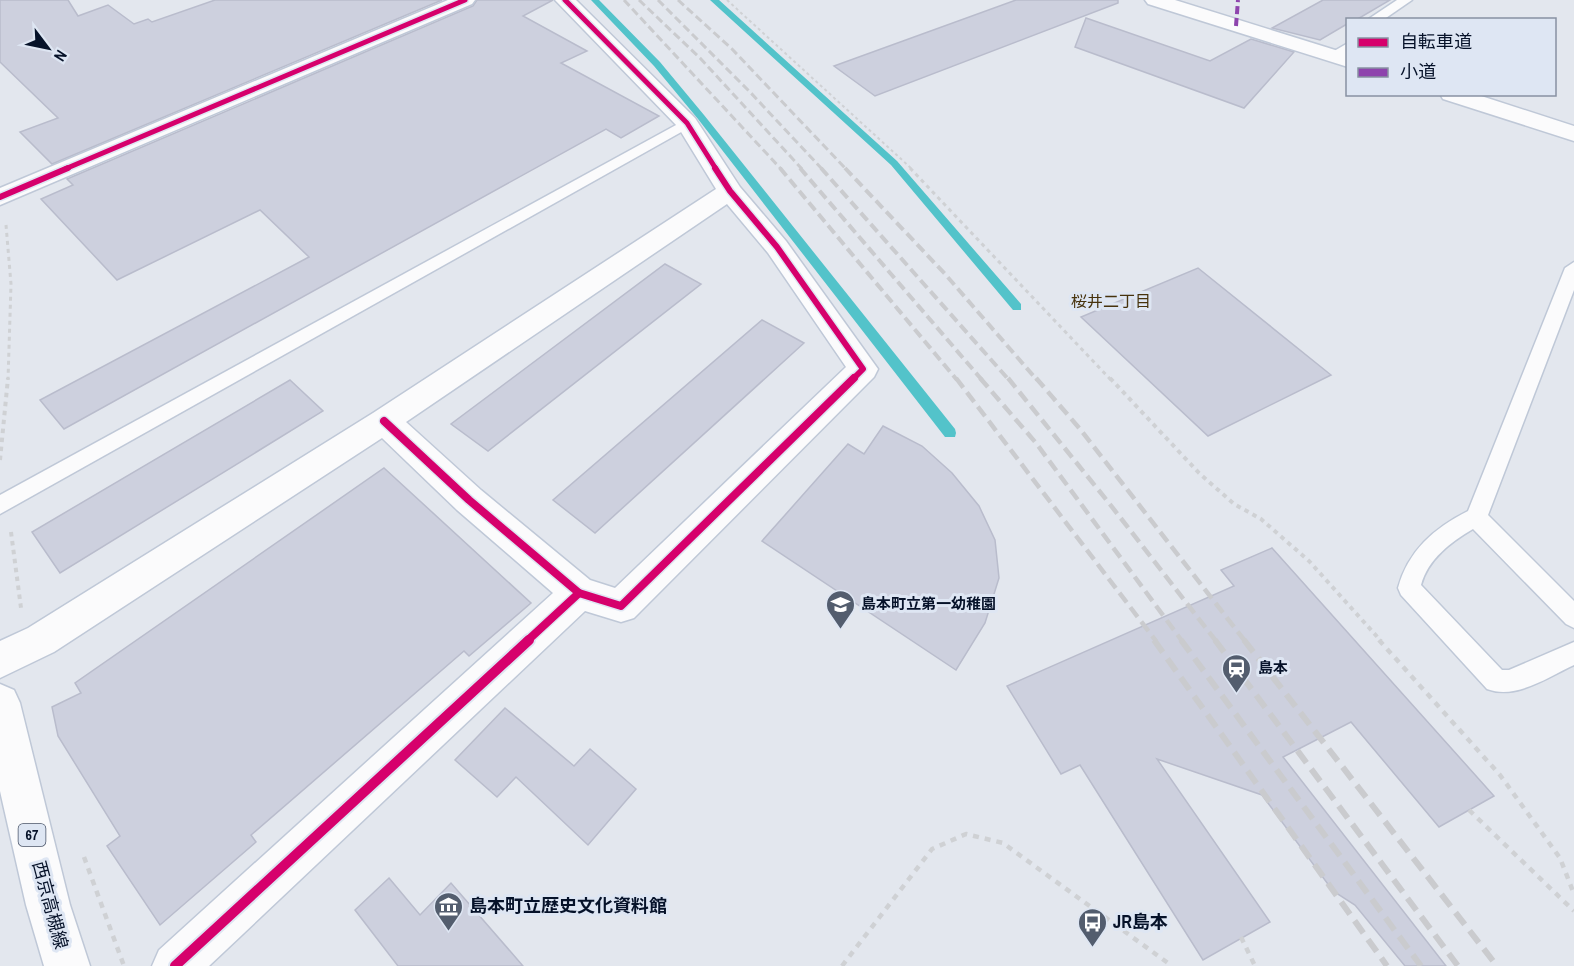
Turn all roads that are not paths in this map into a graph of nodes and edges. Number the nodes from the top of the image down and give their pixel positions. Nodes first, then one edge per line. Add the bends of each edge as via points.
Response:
1 (465, 0) edge
2 (565, 0) edge
3 (1155, 0) edge
4 (1406, 0) edge
5 (1376, 18) edge
6 (1343, 55) edge
7 (1457, 96) edge
8 (687, 123) junction
9 (1574, 134) edge
10 (730, 190) junction
11 (1, 197) edge
12 (1574, 268) edge
13 (384, 421) junction
14 (4, 502) edge
15 (1476, 517) junction
16 (579, 593) junction
17 (1574, 617) edge
18 (1574, 653) edge
19 (0, 660) edge
20 (0, 703) edge
21 (67, 966) edge
22 (175, 966) edge

1 - 11 street
2 - 8 street
3 - 6 street
4 - 5 lane
7 - 9 street
8 - 10 street
8 - 14 lane
10 - 13 street
10 - 16 street via 777,247 863,369 621,606
12 - 15 lane
13 - 16 street via 469,500
13 - 19 street via 41,640
15 - 17 lane
15 - 18 lane via 1454,527 1412,571 1409,588 1496,681 1510,682
16 - 22 street
20 - 21 street, 西京高槻線 / 67 via 48,905

